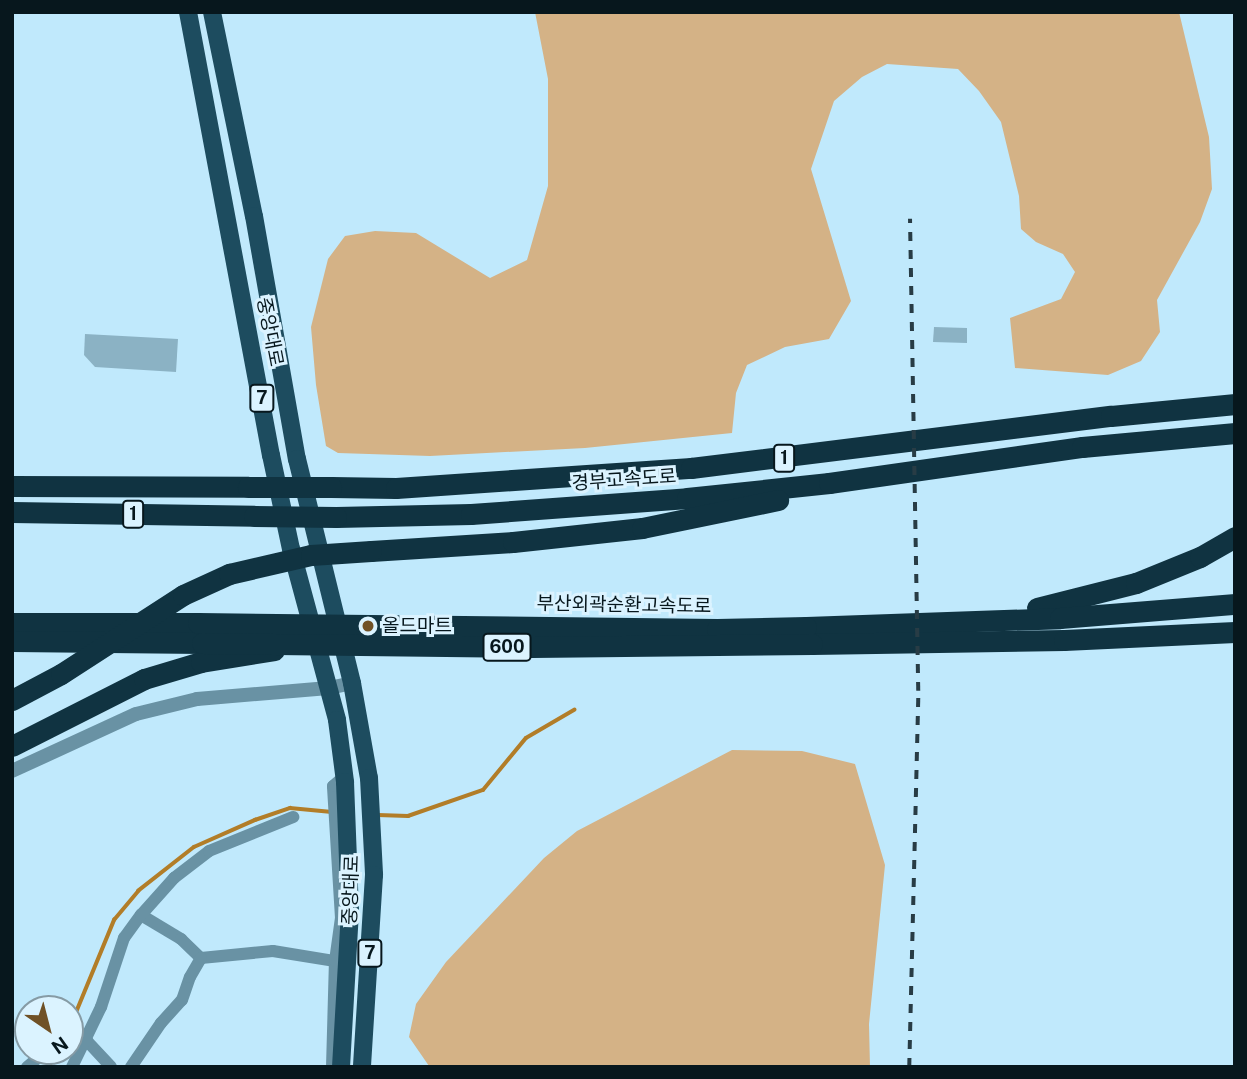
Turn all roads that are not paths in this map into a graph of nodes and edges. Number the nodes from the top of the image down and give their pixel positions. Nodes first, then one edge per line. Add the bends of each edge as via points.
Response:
1 (188, 12) edge
2 (212, 12) edge
3 (1235, 404) edge
4 (1235, 433) edge
5 (883, 475) junction
6 (12, 486) edge
7 (12, 512) edge
8 (1235, 537) edge
9 (1235, 604) edge
10 (12, 622) edge
11 (950, 623) junction
12 (1235, 632) edge
13 (809, 636) junction
14 (12, 641) edge
15 (203, 642) junction
16 (352, 683) junction
17 (330, 688) junction
18 (12, 700) edge
19 (12, 746) edge
20 (12, 771) edge
21 (345, 779) junction
22 (293, 817) dead end
23 (342, 841) junction
24 (141, 915) junction
25 (201, 958) junction
26 (335, 961) junction
27 (84, 1028) edge
28 (84, 1043) edge
29 (111, 1067) edge
30 (131, 1067) edge
31 (332, 1067) edge
32 (341, 1067) edge
33 (362, 1067) edge

1 - 17 main road, 중앙대로 / 7 via 271,455 291,549
2 - 16 main road, 중앙대로 / 7 via 297,459
3 - 6 highway, 경부고속도로 / 1, bridge via 691,468 409,487
4 - 5 highway, 경부고속도로 / 1 via 1082,447
5 - 7 highway, 경부고속도로 / 1, bridge via 595,506 471,514 336,517
5 - 18 highway, bridge via 642,528 302,556 229,574 183,595
8 - 11 highway via 1136,583 1068,602
9 - 11 highway, 부산외곽순환고속도로 / 600
10 - 15 highway, 부산외곽순환고속도로 / 600
11 - 13 highway, 부산외곽순환고속도로 / 600
12 - 13 highway, 부산외곽순환고속도로 / 600 via 1064,640
13 - 15 highway, 부산외곽순환고속도로 / 600, bridge via 532,647
13 - 15 highway, 부산외곽순환고속도로 / 600, bridge via 704,629
14 - 15 highway, 부산외곽순환고속도로 / 600
15 - 19 highway via 163,672
16 - 17 street
16 - 33 main road, 중앙대로 / 7 via 369,778 374,839
17 - 20 street via 197,699 136,714
17 - 21 main road, 중앙대로 / 7
21 - 23 main road, 7
21 - 23 street via 333,786
22 - 24 street via 209,850 174,878
23 - 26 street
23 - 32 main road, 중앙대로 / 7 via 350,911
24 - 25 street via 181,939
24 - 27 street via 124,938
25 - 26 street via 273,951
25 - 30 street via 183,1000
26 - 31 street
28 - 29 street

